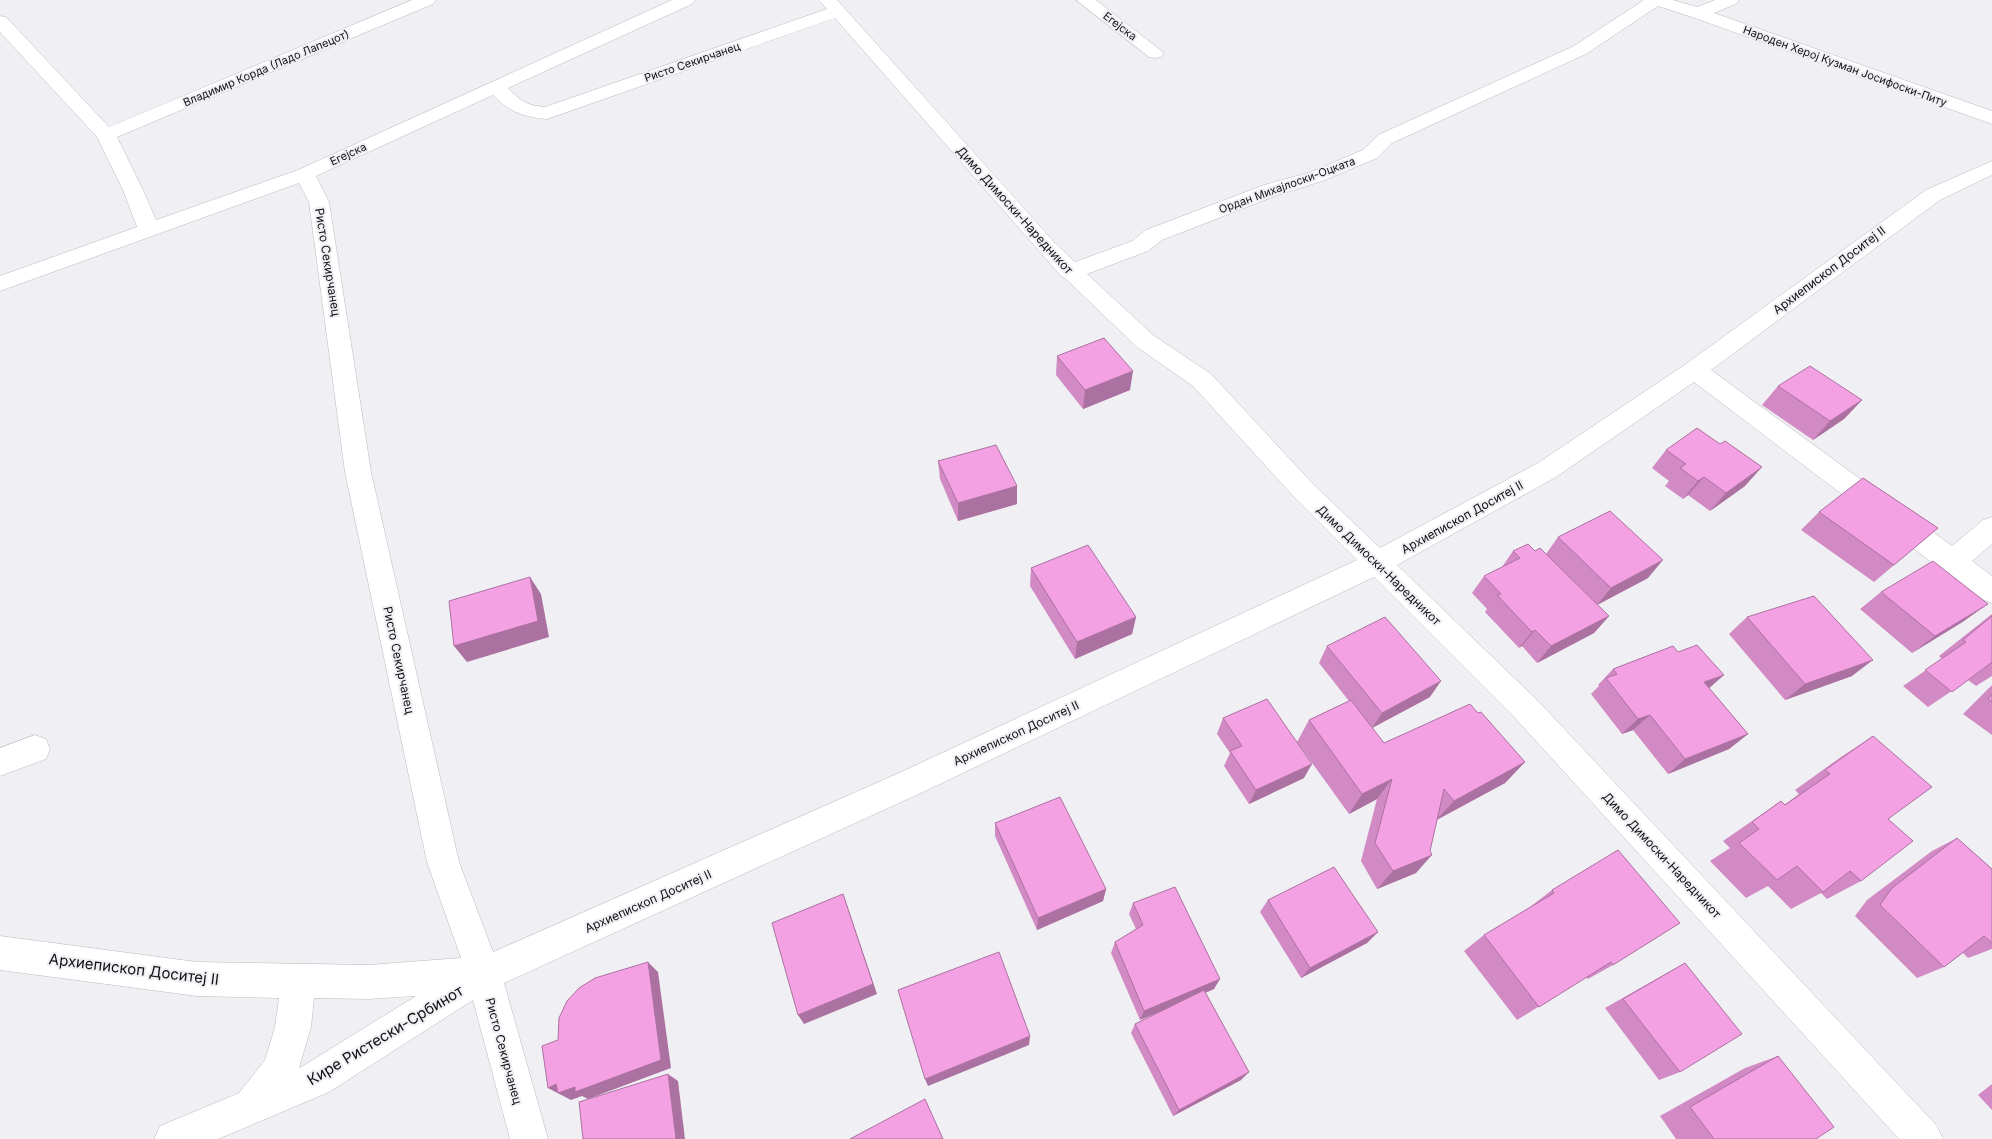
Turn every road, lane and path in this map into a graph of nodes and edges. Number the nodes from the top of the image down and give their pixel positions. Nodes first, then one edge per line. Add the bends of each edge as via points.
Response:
1 (427, 0) edge
2 (686, 0) edge
3 (1085, 0) edge
4 (1655, 0) edge
5 (1713, 0) edge
6 (1730, 0) edge
7 (834, 6) edge
8 (1698, 13) junction
9 (0, 21) edge
10 (1155, 52) dead end
11 (495, 86) junction
12 (1992, 118) edge
13 (106, 135) junction
14 (1992, 167) edge
15 (304, 174) junction
16 (1992, 178) edge
17 (1968, 179) junction
18 (149, 230) junction
19 (1070, 272) junction
20 (0, 284) edge
21 (1694, 370) junction
22 (1992, 528) edge
23 (1952, 562) junction
24 (1377, 563) junction
25 (1992, 590) edge
26 (36, 749) dead end
27 (0, 762) edge
28 (0, 953) edge
29 (484, 974) junction
30 (298, 981) junction
31 (250, 1107) junction
32 (173, 1139) edge
33 (529, 1139) edge
34 (1924, 1139) edge

1 - 13 street, Владимир Корда (Ладо Лапецот)
2 - 11 street, Егејска
3 - 10 street, Егејска
4 - 8 street, Народен Херој Кузман Јосифоски-Питу
4 - 19 street, Ордан Михајлоски-Оцката via 1580,50 1434,114 1385,139 1370,154 1154,235 1140,246
5 - 8 street
6 - 8 street
7 - 11 street, Ристо Секирчанец via 548,113 529,112 516,107
7 - 19 street, Димо Димоски-Наредникот
8 - 12 street, Народен Херој Кузман Јосифоски-Питу
9 - 13 street
11 - 15 street, Егејска
13 - 18 street
14 - 17 street, Архиепископ Доситеј II
15 - 18 street, Егејска
15 - 29 street, Ристо Секирчанец via 319,202 358,472 443,862
16 - 17 street, Архиепископ Доситеј II
17 - 21 street, Архиепископ Доситеј II via 1933,195
18 - 20 street, Егејска
19 - 24 street, Димо Димоски-Наредникот via 1146,341 1202,380 1304,491
21 - 23 street
21 - 24 street, Архиепископ Доситеј II via 1547,470
22 - 23 street
23 - 25 street
24 - 29 street, Архиепископ Доситеј II via 910,784
24 - 34 street, Димо Димоски-Наредникот via 1528,710
26 - 27 street
28 - 30 street, Архиепископ Доситеј II via 197,980
29 - 30 street, Архиепископ Доситеј II via 368,982
29 - 31 street, Кире Ристески-Србинот via 316,1079
29 - 33 street, Ристо Секирчанец
30 - 31 street via 293,1027 280,1070
31 - 32 street, Кире Ристески-Србинот

